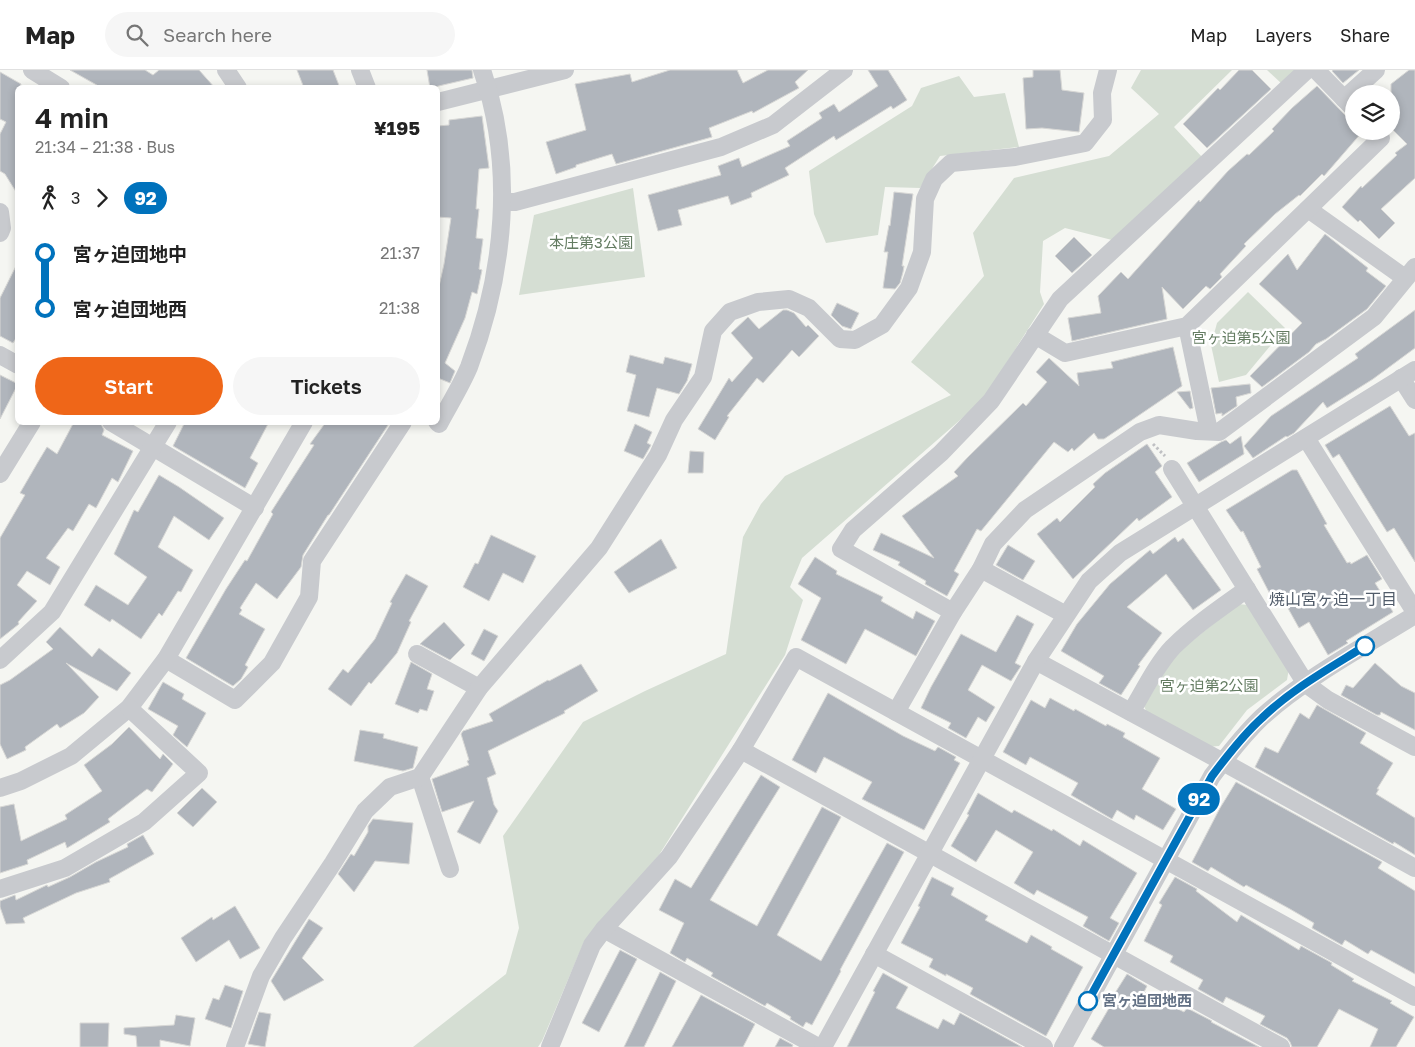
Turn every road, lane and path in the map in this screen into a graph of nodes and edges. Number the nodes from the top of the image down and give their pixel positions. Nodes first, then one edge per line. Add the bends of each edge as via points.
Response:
1 (32, 70) edge
2 (226, 70) edge
3 (360, 70) edge
4 (482, 70) edge
5 (565, 70) edge
6 (844, 70) edge
7 (1108, 70) edge
8 (1307, 70) edge
9 (1316, 70) edge
10 (1376, 70) edge
11 (56, 85) edge
12 (236, 85) edge
13 (366, 85) edge
14 (1364, 85) edge
15 (488, 88) junction
16 (1345, 100) edge
17 (440, 101) edge
18 (1379, 140) edge
19 (502, 202) junction
20 (1308, 209) junction
21 (0, 212) edge
22 (0, 233) edge
23 (1410, 272) edge
24 (1187, 326) junction
25 (1035, 335) junction
26 (0, 355) edge
27 (15, 363) edge
28 (1408, 374) edge
29 (1415, 400) edge
30 (440, 422) edge
31 (30, 425) edge
32 (116, 425) edge
33 (166, 425) edge
34 (302, 425) edge
35 (401, 425) edge
36 (1140, 432) junction
37 (1210, 432) junction
38 (1306, 438) junction
39 (153, 448) junction
40 (1172, 469) joint
41 (0, 474) edge
42 (1195, 506) junction
43 (255, 508) junction
44 (981, 569) junction
45 (1247, 589) junction
46 (953, 612) junction
47 (1415, 614) edge
48 (1066, 615) junction
49 (417, 654) dead end
50 (166, 659) junction
51 (0, 660) edge
52 (1036, 662) junction
53 (1306, 684) junction
54 (479, 688) junction
55 (129, 708) junction
56 (896, 712) junction
57 (1130, 712) junction
58 (1415, 747) edge
59 (741, 750) junction
60 (982, 759) junction
61 (1223, 762) junction
62 (420, 777) junction
63 (0, 788) edge
64 (930, 854) junction
65 (1166, 860) junction
66 (1415, 868) edge
67 (450, 869) dead end
68 (0, 889) edge
69 (604, 929) junction
70 (874, 954) junction
71 (1114, 955) junction
72 (1415, 997) edge
73 (235, 1047) edge
74 (550, 1047) edge
75 (818, 1047) edge
76 (823, 1047) edge
77 (1044, 1047) edge
78 (1063, 1047) edge
79 (1281, 1047) edge

1 - 11 street
2 - 12 street
3 - 13 street
4 - 15 street
5 - 15 street
6 - 19 street via 773,125 721,147 515,202
7 - 54 street via 1102,93 1103,120 1085,144 1015,157 950,162 934,179 925,199 922,252 909,288 882,325 855,340 840,339 809,308 789,299 758,302 730,312 714,331 703,377 599,548
8 - 25 street via 1060,299
9 - 16 street
10 - 14 street
15 - 17 street
15 - 19 street via 501,156
18 - 20 street
19 - 30 street via 502,229 491,295 469,368
20 - 23 street
20 - 24 street
21 - 22 street
23 - 37 street via 1374,317 1219,432
24 - 25 street via 1065,353
24 - 37 street
25 - 46 street via 991,401 940,453 852,530 841,549
26 - 27 street
28 - 29 street
28 - 38 street
31 - 41 street
32 - 39 street
33 - 39 street
34 - 43 street
35 - 50 street via 312,561 309,597 272,663 236,700
36 - 37 street via 1159,425
36 - 40 path via 1168,458
36 - 44 street via 1025,510 993,544
38 - 42 street
38 - 47 street
39 - 43 street
39 - 51 street via 52,612
40 - 42 street
42 - 45 street
42 - 48 street via 1120,553 1089,581
43 - 50 street
44 - 46 street
44 - 48 street
45 - 53 street
45 - 57 street via 1173,648
46 - 56 street
47 - 53 street
48 - 52 street
49 - 54 street
50 - 55 street
52 - 57 street
52 - 60 street
53 - 58 street via 1328,700
53 - 61 street via 1262,718
54 - 62 street
55 - 63 street via 71,756
55 - 68 street via 200,773 144,822 65,868
56 - 59 street via 796,657
56 - 60 street
57 - 61 street
59 - 64 street
59 - 69 street via 669,857
60 - 64 street
60 - 65 street
61 - 65 street
61 - 66 street
62 - 67 street
62 - 73 street via 390,787 365,811 261,976
64 - 70 street
64 - 71 street
65 - 71 street
65 - 72 street
69 - 74 street via 592,945
69 - 75 street
70 - 76 street
70 - 77 street
71 - 78 street
71 - 79 street

